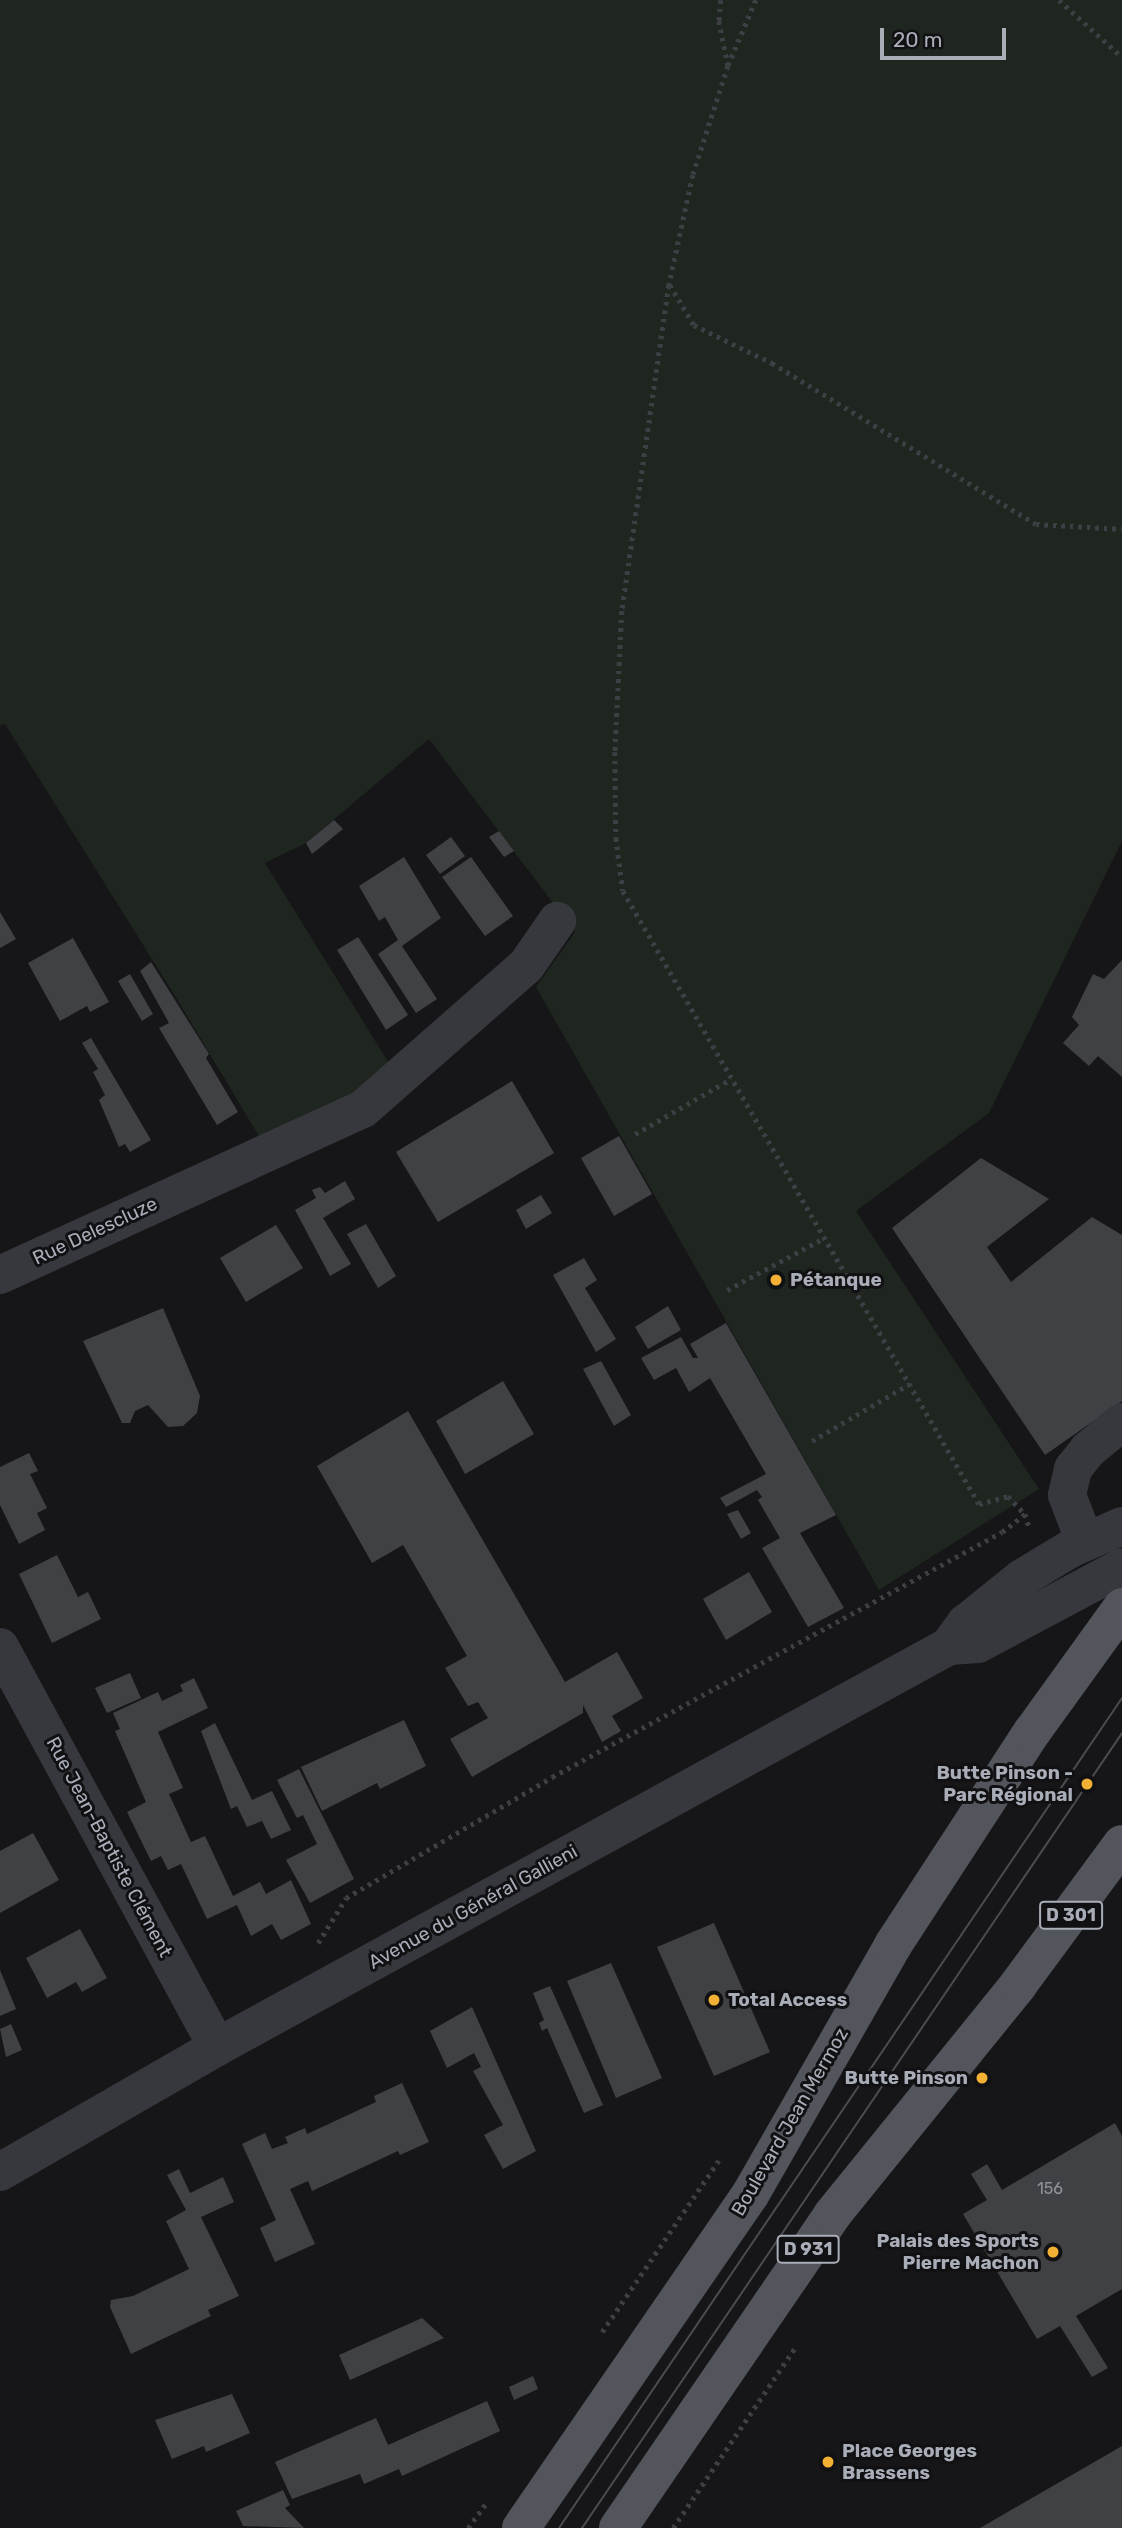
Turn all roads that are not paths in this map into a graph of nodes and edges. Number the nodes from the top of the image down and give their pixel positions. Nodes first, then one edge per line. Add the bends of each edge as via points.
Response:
1 (556, 921) dead end
2 (0, 1275) edge
3 (1122, 1422) edge
4 (1122, 1526) edge
5 (1085, 1542) junction
6 (1122, 1567) edge
7 (1122, 1607) edge
8 (949, 1646) junction
9 (0, 1647) edge
10 (1122, 1844) edge
11 (1018, 1985) joint
12 (217, 2047) junction
13 (0, 2172) edge
14 (521, 2528) edge
15 (618, 2528) edge

1 - 2 street, Rue Delescluze via 526,966 363,1109
3 - 5 street via 1073,1469 1067,1495
4 - 5 street, Avenue du Général Gallieni
5 - 8 street, Avenue du Général Gallieni via 1042,1566 974,1616
6 - 8 street, Avenue du Général Gallieni via 978,1644
7 - 14 main road, Boulevard Jean Mermoz via 1032,1732 913,1917 750,2195
8 - 12 street, Avenue du Général Gallieni
9 - 12 street, Rue Jean-Baptiste Clément
10 - 11 main road, D 301
11 - 15 main road, D 931 via 832,2215
12 - 13 street, Avenue du Général Gallieni

